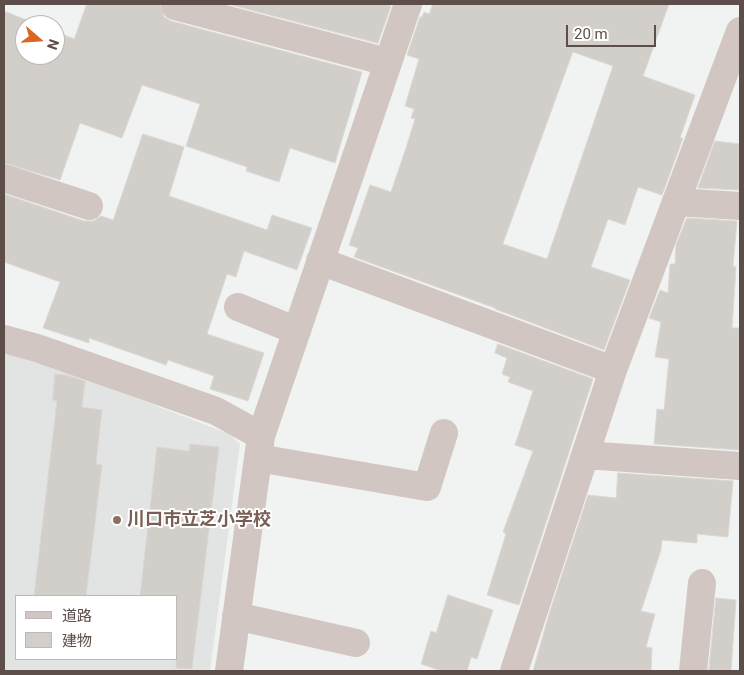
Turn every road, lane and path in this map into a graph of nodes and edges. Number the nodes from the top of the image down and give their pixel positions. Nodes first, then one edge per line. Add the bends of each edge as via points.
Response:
1 (408, 4) edge
2 (175, 6) dead end
3 (740, 31) edge
4 (387, 62) junction
5 (4, 178) edge
6 (676, 202) junction
7 (89, 206) dead end
8 (740, 206) edge
9 (320, 261) junction
10 (238, 307) dead end
11 (296, 331) junction
12 (4, 340) edge
13 (613, 370) junction
14 (444, 433) dead end
15 (259, 447) junction
16 (585, 455) junction
17 (740, 466) edge
18 (702, 584) dead end
19 (236, 616) junction
20 (356, 643) dead end
21 (229, 671) edge
22 (514, 671) edge
23 (693, 671) edge

1 - 4 street
2 - 4 street
3 - 6 street
4 - 9 street
5 - 7 street
6 - 8 street
6 - 13 street
9 - 11 street
9 - 13 street
10 - 11 street
11 - 15 street
12 - 15 street via 36,348 216,411
13 - 16 street
14 - 15 street via 427,487
15 - 19 street
16 - 17 street
16 - 22 street
18 - 23 street
19 - 20 street
19 - 21 street

